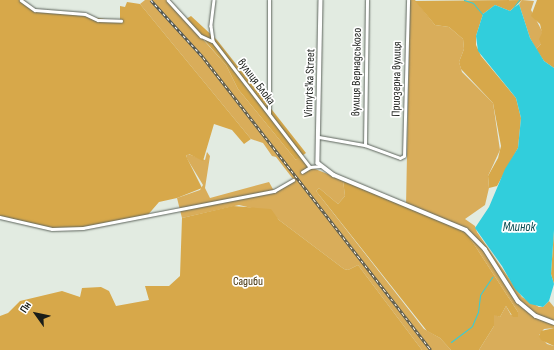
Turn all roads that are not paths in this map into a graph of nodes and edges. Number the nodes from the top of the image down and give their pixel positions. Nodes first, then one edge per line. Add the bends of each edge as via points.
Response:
1 (21, 0) edge
2 (168, 0) edge
3 (214, 0) edge
4 (269, 0) edge
5 (321, 0) edge
6 (367, 0) edge
7 (408, 0) edge
8 (120, 21) dead end
9 (213, 41) junction
10 (269, 114) junction
11 (318, 137) junction
12 (366, 145) junction
13 (310, 166) junction
14 (320, 166) junction
15 (302, 172) dead end
16 (293, 180) dead end
17 (0, 217) edge
18 (554, 323) edge

1 - 8 street via 35,10 85,14 98,20
2 - 9 street via 201,36
3 - 9 street via 211,26
4 - 10 street
5 - 11 street, Vinnyts'ka Street
6 - 12 street, вулиця Вернадського
7 - 12 street, Приозерна вулиця via 403,158
9 - 10 street, вулиця Блока
10 - 13 street, вулиця Блока
11 - 12 street
11 - 14 street, Vinnyts'ka Street
13 - 14 street
13 - 15 street
14 - 18 street via 334,175 466,230 485,249 521,304 536,316
16 - 17 street via 274,191 83,228 52,229

